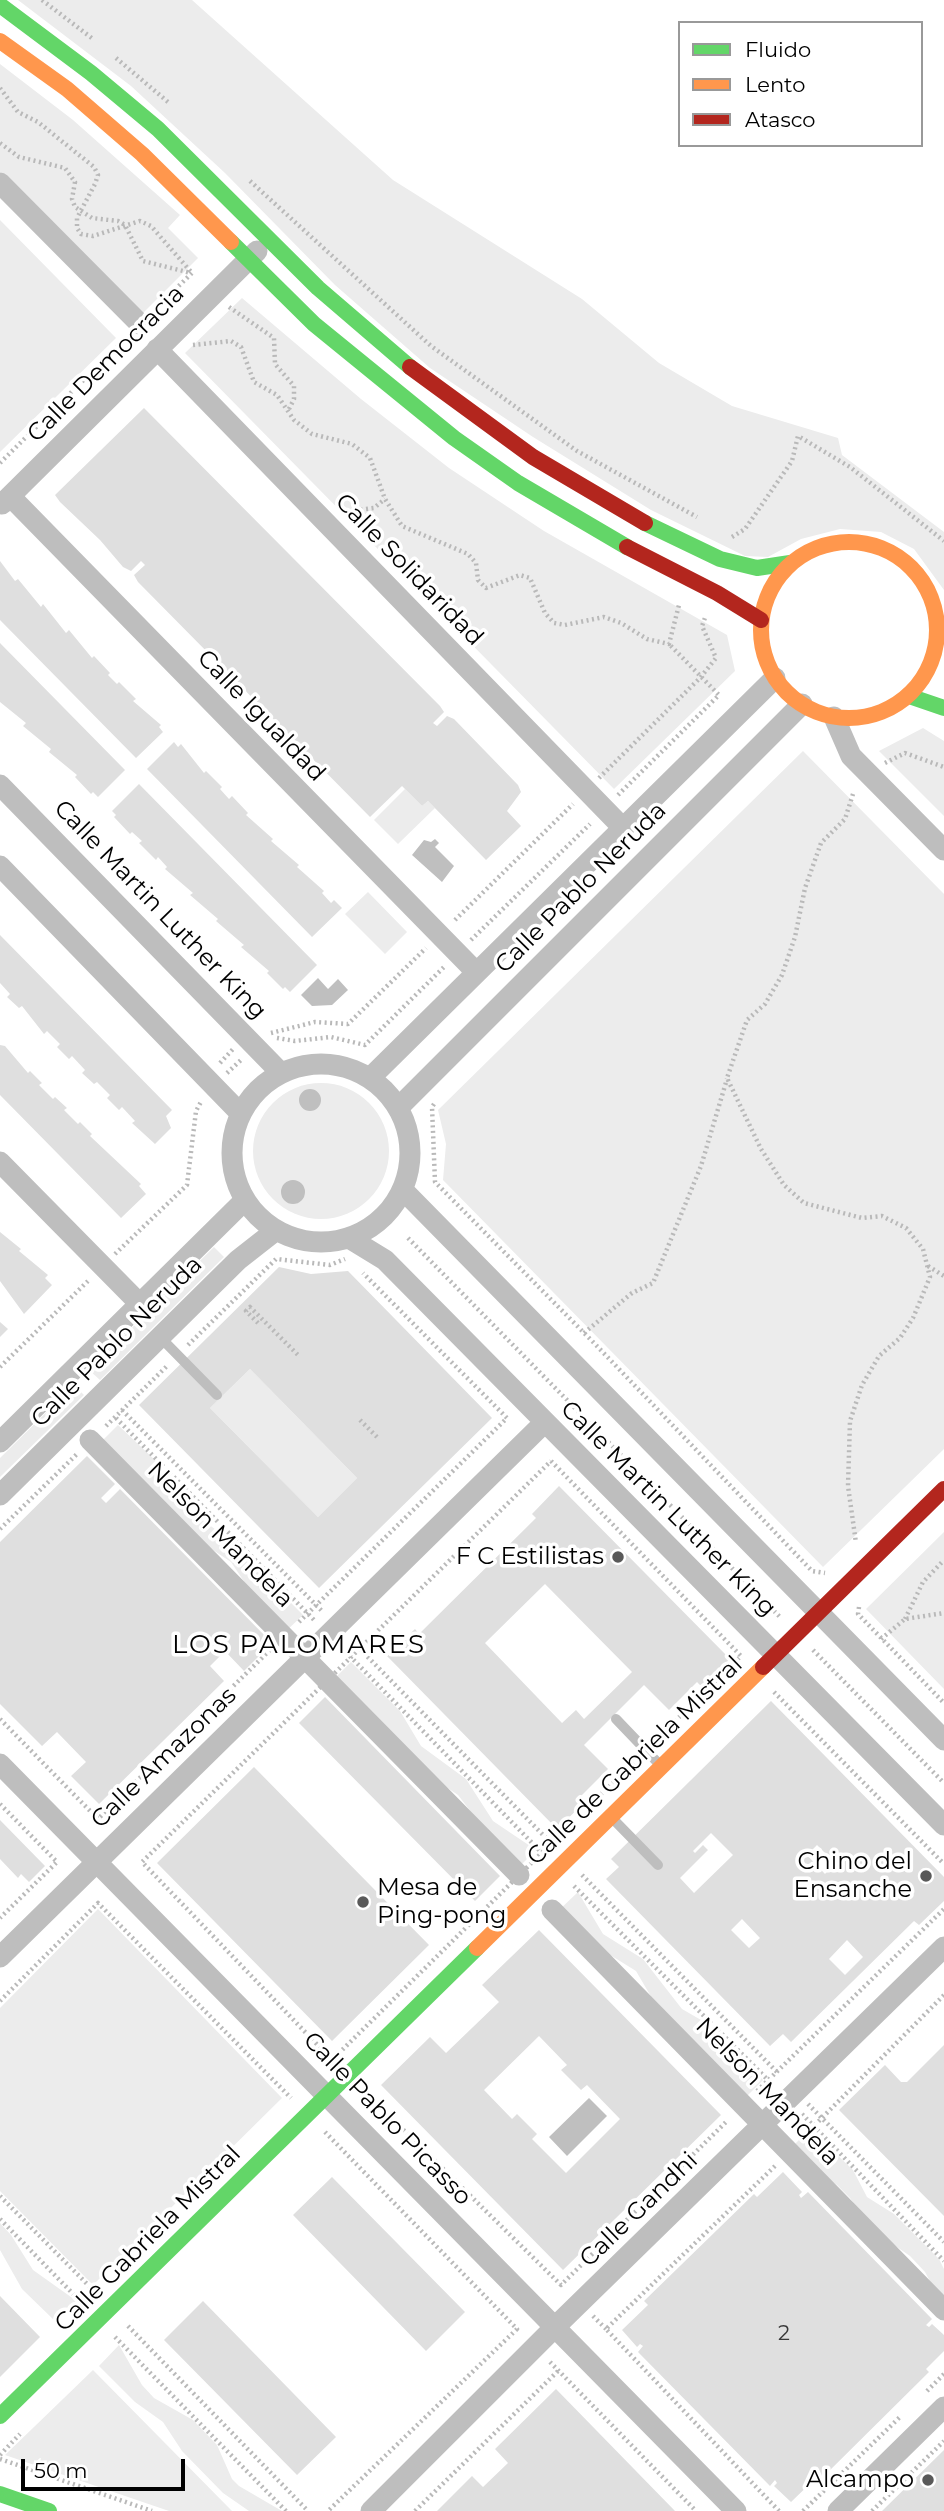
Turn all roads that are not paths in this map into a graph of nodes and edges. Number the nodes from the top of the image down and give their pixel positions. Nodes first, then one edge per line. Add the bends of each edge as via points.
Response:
1 (0, 5) edge
2 (0, 41) edge
3 (0, 183) edge
4 (247, 259) junction
5 (300, 270) junction
6 (139, 324) road end
7 (157, 349) junction
8 (5, 500) edge
9 (790, 563) junction
10 (761, 620) junction
11 (940, 652) edge
12 (775, 678) junction
13 (909, 696) junction
14 (802, 704) junction
15 (944, 708) edge
16 (834, 717) junction
17 (0, 785) edge
18 (623, 828) junction
19 (944, 850) edge
20 (0, 866) edge
21 (476, 972) junction
22 (281, 1073) junction
23 (370, 1078) junction
24 (398, 1108) junction
25 (241, 1114) junction
26 (0, 1162) edge
27 (402, 1190) junction
28 (245, 1200) junction
29 (275, 1231) junction
30 (349, 1238) junction
31 (139, 1303) junction
32 (159, 1336) junction
33 (217, 1395) dead end
34 (538, 1415) junction
35 (90, 1440) road end
36 (0, 1441) edge
37 (944, 1489) edge
38 (0, 1495) edge
39 (818, 1613) junction
40 (776, 1655) junction
41 (304, 1657) junction
42 (616, 1720) dead end
43 (944, 1740) edge
44 (0, 1764) edge
45 (662, 1767) junction
46 (611, 1817) junction
47 (944, 1825) edge
48 (96, 1861) junction
49 (658, 1865) dead end
50 (519, 1875) road end
51 (552, 1910) dead end
52 (944, 1947) edge
53 (0, 1957) edge
54 (326, 2094) junction
55 (764, 2125) junction
56 (944, 2309) edge
57 (555, 2327) junction
58 (944, 2407) edge
59 (0, 2416) edge
60 (0, 2494) edge
61 (49, 2511) edge
62 (371, 2511) edge
63 (736, 2511) edge
64 (838, 2511) edge

1 - 5 street via 158,129
2 - 4 street via 67,89 142,154
3 - 6 street
4 - 5 street via 256,251
4 - 7 street, Calle Democracia
4 - 10 street via 387,387 464,446 626,547
5 - 9 street via 385,348 556,471 637,519 720,559 757,568
7 - 8 street, Calle Democracia
7 - 18 street, Calle Solidaridad
8 - 21 street, Calle Igualdad
9 - 10 street via 766,599
9 - 11 street via 813,548 840,541 868,543 894,553 915,570 931,593
10 - 12 street via 763,650
11 - 13 street
12 - 14 street
12 - 18 street, Calle Pablo Neruda
13 - 15 street
13 - 16 street via 861,718
14 - 16 street
14 - 24 street, Calle Pablo Neruda
16 - 19 street via 851,756
17 - 22 street, Calle Martin Luther King via 256,1039
18 - 21 street, Calle Pablo Neruda
20 - 25 street
21 - 23 street, Calle Pablo Neruda
22 - 23 street via 300,1065 326,1064
22 - 25 street via 258,1090
23 - 24 street
24 - 27 street via 410,1149
25 - 28 street via 233,1135 232,1157
26 - 31 street
27 - 30 street via 396,1206 381,1220
27 - 39 street, Calle Martin Luther King
28 - 29 street
28 - 31 street, Calle Pablo Neruda
29 - 30 street via 309,1241
29 - 32 street, Calle Pablo Neruda
30 - 34 street, Calle Martin Luther King via 386,1260
31 - 36 street, Calle Pablo Neruda
32 - 33 lane
32 - 38 street, Calle Pablo Neruda
34 - 40 street, Calle Martin Luther King
34 - 41 street, Calle Amazonas
35 - 41 street, Nelson Mandela
37 - 39 street, Calle de Gabriela Mistral
39 - 40 street, Calle de Gabriela Mistral
39 - 43 street, Calle Martin Luther King
40 - 45 street, Calle de Gabriela Mistral
40 - 47 street, Calle Martin Luther King
41 - 48 street, Calle Amazonas
41 - 50 street, Nelson Mandela
42 - 45 lane
44 - 48 street, Calle Pablo Picasso
45 - 46 street, Calle de Gabriela Mistral
46 - 49 lane
46 - 54 street, Calle de Gabriela Mistral
48 - 53 street, Calle Amazonas
48 - 54 street, Calle Pablo Picasso
51 - 55 street, Nelson Mandela
52 - 55 street, Calle Gandhi
54 - 57 street, Calle Pablo Picasso
54 - 59 street, Calle Gabriela Mistral
55 - 56 street, Nelson Mandela
55 - 57 street, Calle Gandhi
57 - 62 street, Calle Gandhi
57 - 63 street, Calle Pablo Picasso
58 - 64 street
60 - 61 street

